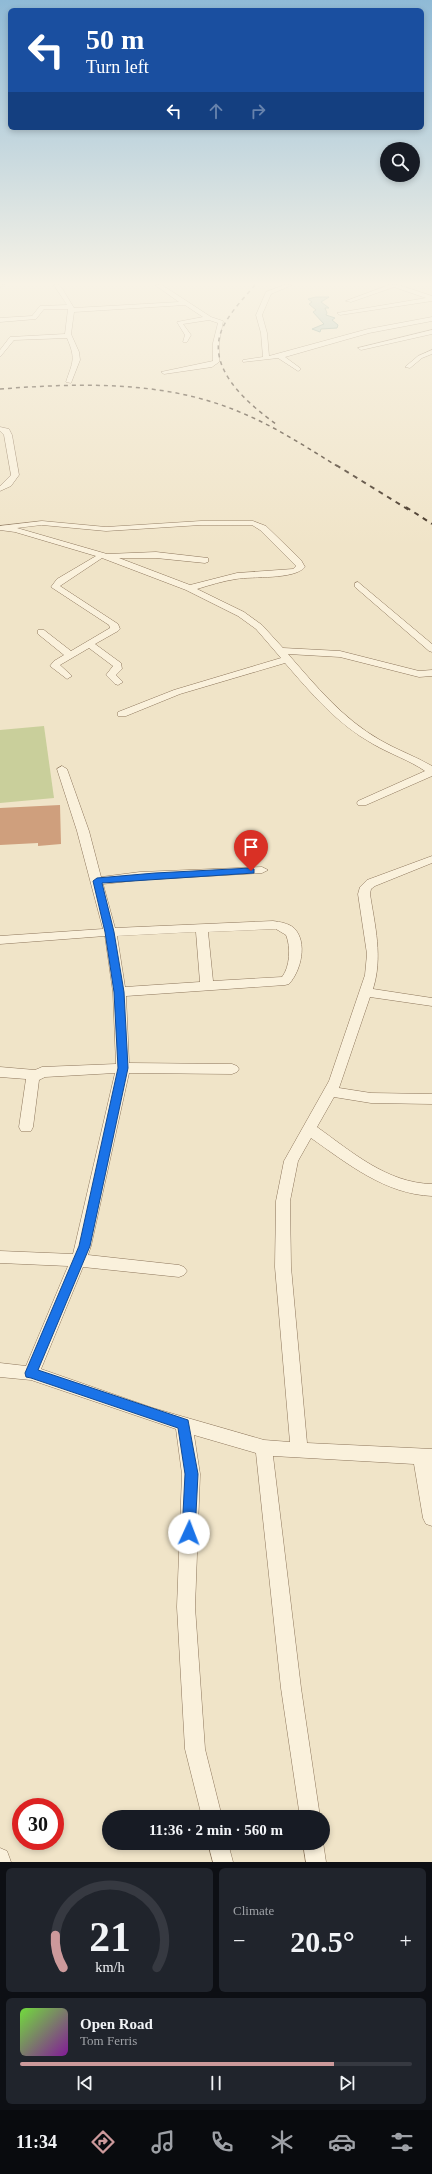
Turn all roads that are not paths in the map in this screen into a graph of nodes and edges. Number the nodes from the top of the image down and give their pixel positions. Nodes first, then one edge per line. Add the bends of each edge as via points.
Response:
1 (73, 372) edge
2 (69, 382) dead end
3 (0, 429) edge
4 (0, 489) edge
5 (0, 528) edge
6 (106, 558) junction
7 (205, 560) dead end
8 (358, 585) dead end
9 (194, 592) junction
10 (41, 632) dead end
11 (90, 645) junction
12 (432, 649) edge
13 (71, 656) junction
14 (282, 657) junction
15 (432, 673) edge
16 (67, 676) dead end
17 (118, 682) dead end
18 (122, 714) dead end
19 (62, 770) dead end
20 (432, 772) edge
21 (362, 803) dead end
22 (432, 859) edge
23 (262, 870) dead end
24 (97, 881) junction
25 (202, 928) junction
26 (110, 932) junction
27 (0, 940) edge
28 (207, 986) junction
29 (119, 992) junction
30 (366, 992) junction
31 (432, 1002) edge
32 (123, 1068) junction
33 (232, 1069) dead end
34 (0, 1072) edge
35 (35, 1075) junction
36 (330, 1091) junction
37 (432, 1098) edge
38 (26, 1127) dead end
39 (308, 1129) junction
40 (429, 1194) edge
41 (0, 1257) edge
42 (79, 1260) junction
43 (179, 1271) dead end
44 (0, 1370) edge
45 (31, 1373) junction
46 (184, 1424) junction
47 (264, 1448) junction
48 (299, 1450) junction
49 (426, 1457) edge
50 (432, 1518) edge
51 (210, 1810) edge
52 (309, 1810) edge
53 (219, 1850) edge
54 (314, 1850) edge
55 (0, 1858) edge
56 (1, 1862) edge
57 (222, 1862) edge
58 (316, 1862) edge

1 - 2 street
3 - 4 street via 8,435 15,475
5 - 6 street
5 - 9 street via 29,523 106,529 201,523 253,523 263,528 301,567 295,571 224,578
6 - 7 street via 118,554
6 - 9 street
6 - 11 street via 55,585 57,589 114,627 113,631
8 - 12 street
9 - 14 street via 248,626
10 - 13 street
11 - 13 street
11 - 17 street via 118,665 111,675
13 - 16 street via 56,666
14 - 15 street via 340,654 419,674
14 - 18 street via 177,692
14 - 20 street via 326,712 354,735 389,756
19 - 24 street
20 - 21 street
22 - 30 street via 378,879 366,887 364,894 373,954
23 - 24 street
24 - 26 street
25 - 26 street
25 - 28 street
25 - 28 street via 281,926 294,938 294,966 290,978 285,981
26 - 27 street
26 - 29 street
28 - 29 street
29 - 32 street
30 - 31 street
30 - 36 street via 336,1081
32 - 33 street
32 - 35 street via 42,1072
32 - 42 street
34 - 35 street
35 - 38 street
36 - 37 street via 371,1098
36 - 39 street
39 - 40 street via 377,1176
39 - 48 street via 292,1161 283,1201 283,1267
41 - 42 street
42 - 43 street
42 - 45 street
44 - 45 street
45 - 46 street
46 - 47 street
46 - 51 street via 191,1474 186,1607 194,1741
47 - 48 street
47 - 52 street via 291,1688
48 - 49 street
49 - 50 street
53 - 57 street
54 - 58 street
55 - 56 street

